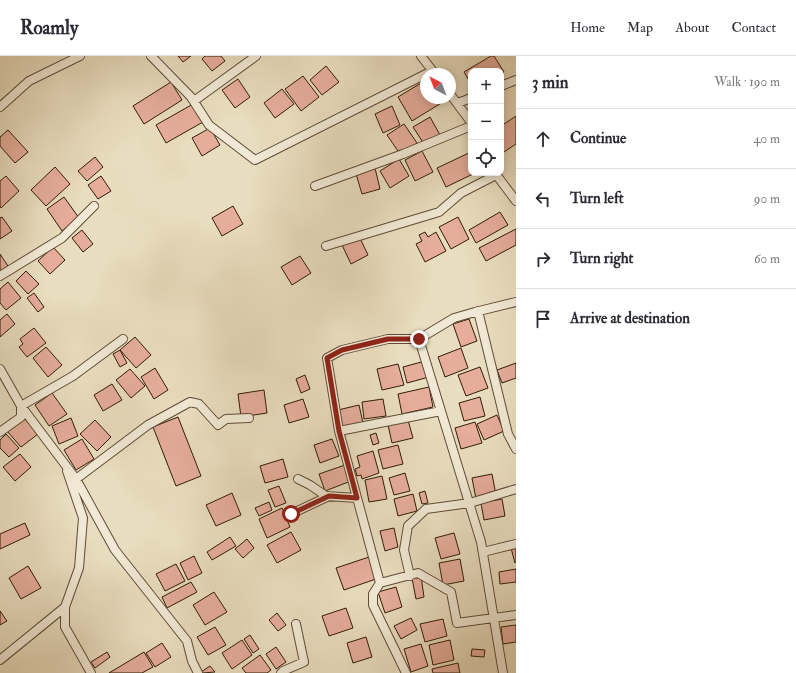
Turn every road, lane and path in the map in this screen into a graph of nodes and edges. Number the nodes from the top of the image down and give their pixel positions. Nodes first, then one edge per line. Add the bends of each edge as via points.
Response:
1 (80, 56) edge
2 (151, 56) edge
3 (256, 56) edge
4 (421, 56) edge
5 (427, 68) edge
6 (420, 78) edge
7 (516, 80) edge
8 (504, 85) edge
9 (468, 99) edge
10 (194, 101) junction
11 (456, 102) edge
12 (458, 104) junction
13 (0, 107) edge
14 (468, 118) edge
15 (468, 127) edge
16 (492, 176) edge
17 (497, 176) edge
18 (315, 186) dead end
19 (516, 201) edge
20 (94, 206) dead end
21 (326, 246) dead end
22 (0, 276) edge
23 (516, 302) edge
24 (478, 311) junction
25 (123, 339) dead end
26 (419, 339) junction
27 (0, 369) edge
28 (21, 406) junction
29 (441, 411) junction
30 (249, 418) dead end
31 (339, 431) junction
32 (0, 432) edge
33 (516, 449) edge
34 (64, 464) junction
35 (76, 479) junction
36 (298, 479) dead end
37 (516, 489) edge
38 (329, 496) junction
39 (357, 498) junction
40 (470, 503) junction
41 (291, 514) dead end
42 (516, 544) edge
43 (483, 552) junction
44 (410, 576) junction
45 (380, 583) junction
46 (65, 607) junction
47 (516, 615) edge
48 (494, 618) junction
49 (296, 624) dead end
50 (0, 660) edge
51 (91, 673) edge
52 (198, 673) edge
53 (281, 673) edge
54 (406, 673) edge
55 (503, 673) edge

1 - 13 street via 28,81
2 - 10 street
3 - 10 street
4 - 5 street
6 - 10 street via 254,160 209,125
7 - 8 street
9 - 12 street
11 - 12 street
12 - 14 street
15 - 18 street
16 - 21 street via 461,193 439,212
17 - 19 street
20 - 22 street via 62,238
23 - 24 street
24 - 26 street via 454,318
24 - 33 street via 508,434
25 - 28 street via 73,376
26 - 29 street
26 - 31 street via 388,339 342,350 327,358
27 - 28 street
28 - 32 street via 21,417
28 - 34 street
29 - 31 street
29 - 40 street
30 - 35 street via 226,419 218,425 199,404 190,402 148,425
31 - 39 street
34 - 35 street
34 - 46 street via 83,518 79,568
35 - 52 street via 115,550 187,641
36 - 38 street
37 - 40 street
38 - 39 street
38 - 41 street
39 - 45 street
40 - 43 street
40 - 44 street via 426,509 408,526 404,550
42 - 43 street
43 - 48 street
44 - 45 street
44 - 48 street via 418,573 451,592 457,623
45 - 54 street via 373,594 373,605
46 - 50 street
46 - 51 street via 65,627
47 - 48 street
48 - 55 street
49 - 53 street via 304,662

